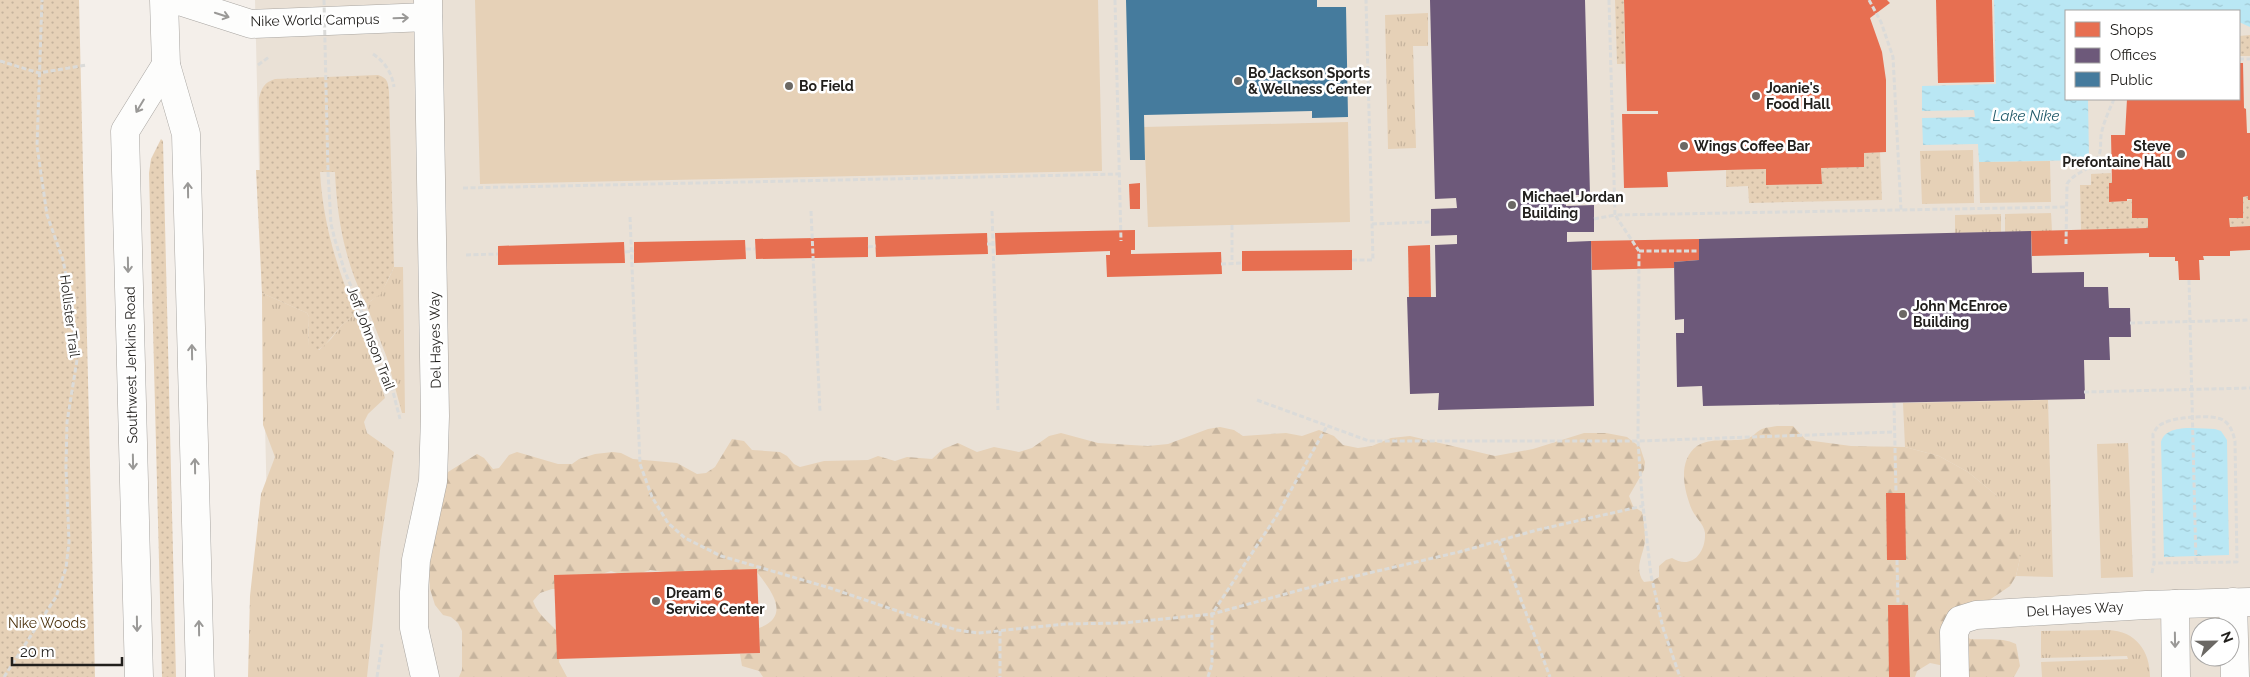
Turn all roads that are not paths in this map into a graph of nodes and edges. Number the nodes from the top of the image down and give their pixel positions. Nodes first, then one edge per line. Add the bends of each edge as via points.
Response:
1 (164, 0) edge
2 (176, 0) edge
3 (428, 9) edge
4 (166, 65) junction
5 (2241, 602) edge
6 (2174, 604) junction
7 (139, 677) edge
8 (200, 677) edge
9 (425, 677) edge
10 (1954, 677) edge
11 (2176, 677) edge
12 (2235, 677) edge

1 - 4 main road
2 -> 3 main road, Nike World Campus via 251,24
3 - 9 main road, Del Hayes Way via 435,416 432,481 416,560 414,592 414,628
4 -> 7 main road, Southwest Jenkins Road via 125,132
8 -> 4 main road via 186,134
5 - 6 main road, Del Hayes Way
5 - 12 main road
6 - 10 main road, Del Hayes Way via 1976,615 1960,620 1954,632
6 -> 11 main road

